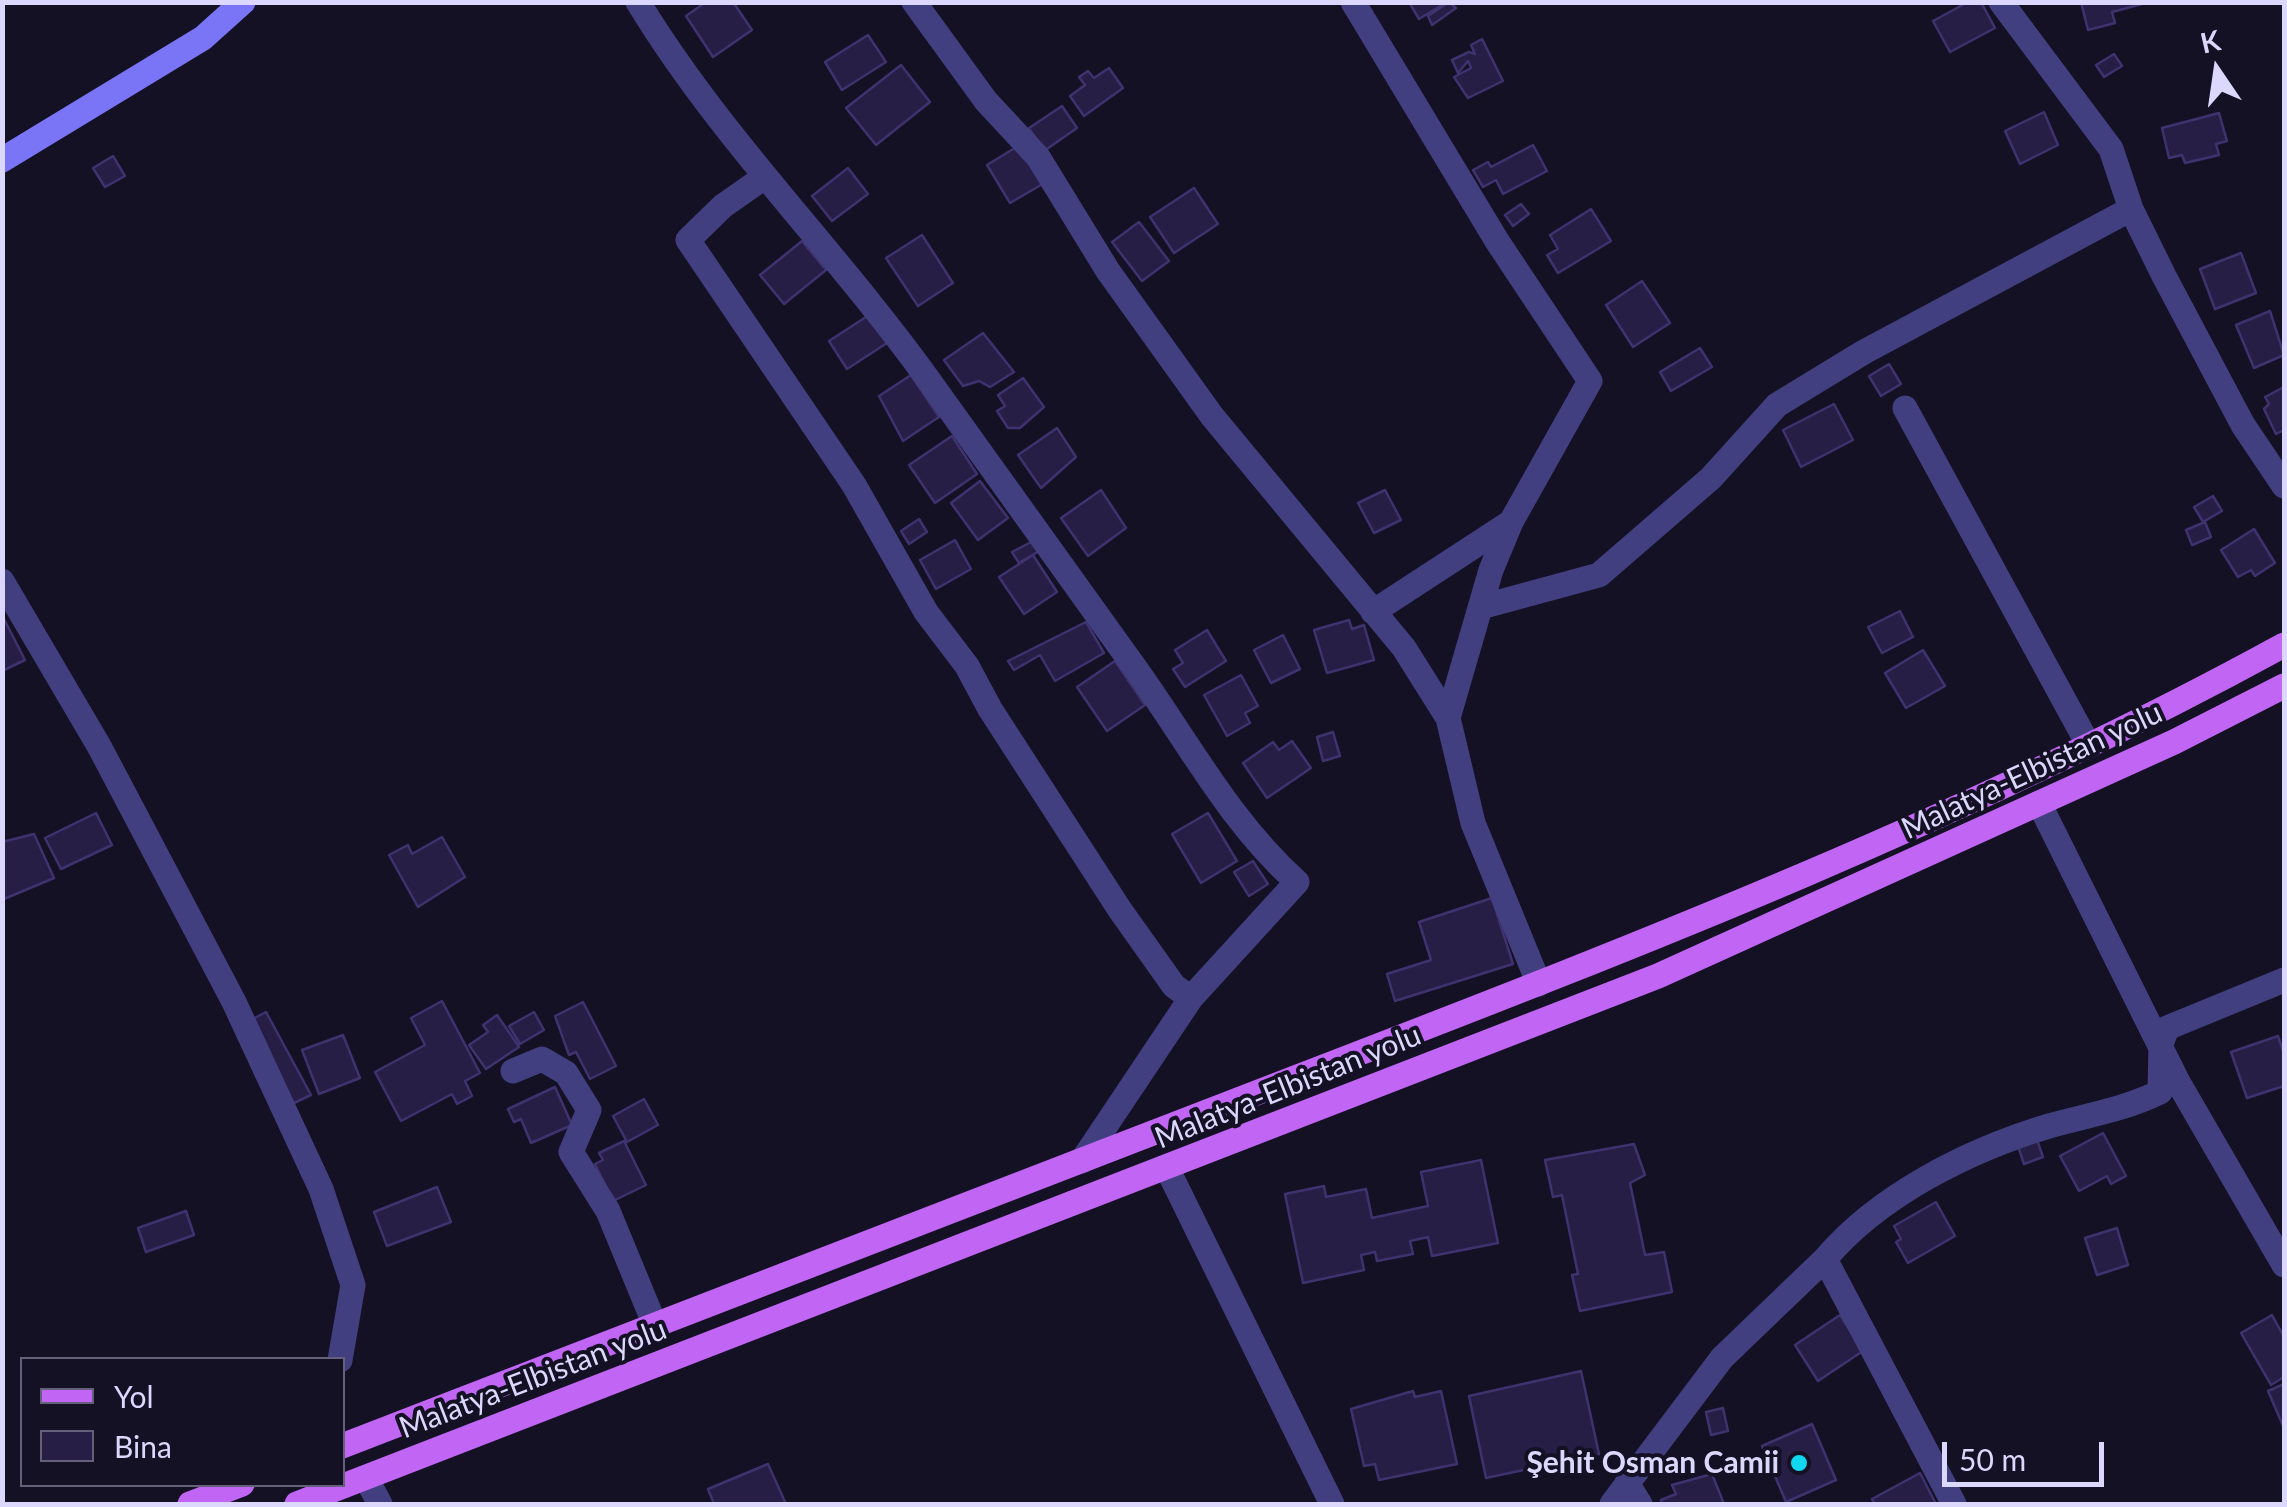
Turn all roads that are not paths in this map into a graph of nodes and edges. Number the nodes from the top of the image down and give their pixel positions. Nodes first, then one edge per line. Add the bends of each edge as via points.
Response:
1 (243, 2) edge
2 (638, 2) edge
3 (914, 2) edge
4 (1352, 2) edge
5 (2002, 2) edge
6 (2, 160) edge
7 (763, 178) junction
8 (2131, 208) junction
9 (1905, 408) dead end
10 (2284, 486) edge
11 (1511, 522) junction
12 (2, 581) edge
13 (1480, 608) junction
14 (1372, 612) junction
15 (2284, 646) edge
16 (2284, 686) edge
17 (1448, 718) junction
18 (2088, 744) junction
19 (2039, 803) junction
20 (2284, 980) edge
21 (1539, 984) junction
22 (1191, 998) junction
23 (2161, 1044) junction
24 (513, 1072) dead end
25 (1082, 1161) junction
26 (1168, 1170) junction
27 (1825, 1259) junction
28 (2284, 1265) edge
29 (655, 1325) junction
30 (340, 1357) edge
31 (345, 1445) edge
32 (366, 1478) junction
33 (345, 1486) edge
34 (234, 1487) edge
35 (342, 1487) edge
36 (1626, 1497) edge
37 (190, 1504) edge
38 (297, 1504) edge
39 (380, 1504) edge
40 (1332, 1504) edge
41 (1954, 1504) edge

1 - 6 street via 203,38
2 - 7 street
3 - 14 street via 986,102 1038,157 1108,271 1212,416
4 - 11 street via 1590,381
5 - 8 street via 2111,149
7 - 22 street via 688,240 854,484 926,612 1120,910 1174,986
7 - 22 street via 872,304 1130,660 1192,757 1297,882
8 - 10 street via 2243,426
8 - 13 street via 1777,405 1711,478 1600,575
9 - 18 street
11 - 13 street
11 - 14 street
12 - 30 street via 99,746 234,1002 321,1189 352,1285
13 - 17 street
14 - 17 street via 1404,648
15 - 18 main road, Malatya-Elbistan yolu
16 - 19 main road, Malatya-Elbistan yolu
17 - 21 street via 1473,823
18 - 21 main road, Malatya-Elbistan yolu via 1830,867
19 - 23 street
19 - 26 main road, Malatya-Elbistan yolu via 1658,976
20 - 23 street via 2167,1028
21 - 25 main road, Malatya-Elbistan yolu
22 - 25 street
23 - 27 street via 2160,1092 2121,1111 2048,1126 1945,1169 1850,1230
23 - 28 street
24 - 29 street via 542,1059 566,1073 589,1110 571,1152 608,1211
25 - 29 main road, Malatya-Elbistan yolu
26 - 32 main road, Malatya-Elbistan yolu
26 - 40 street
27 - 36 street via 1722,1358
27 - 41 street
29 - 31 main road, Malatya-Elbistan yolu
32 - 33 main road, Malatya-Elbistan yolu
32 - 39 street
34 - 37 main road
35 - 38 main road, Malatya-Elbistan yolu

